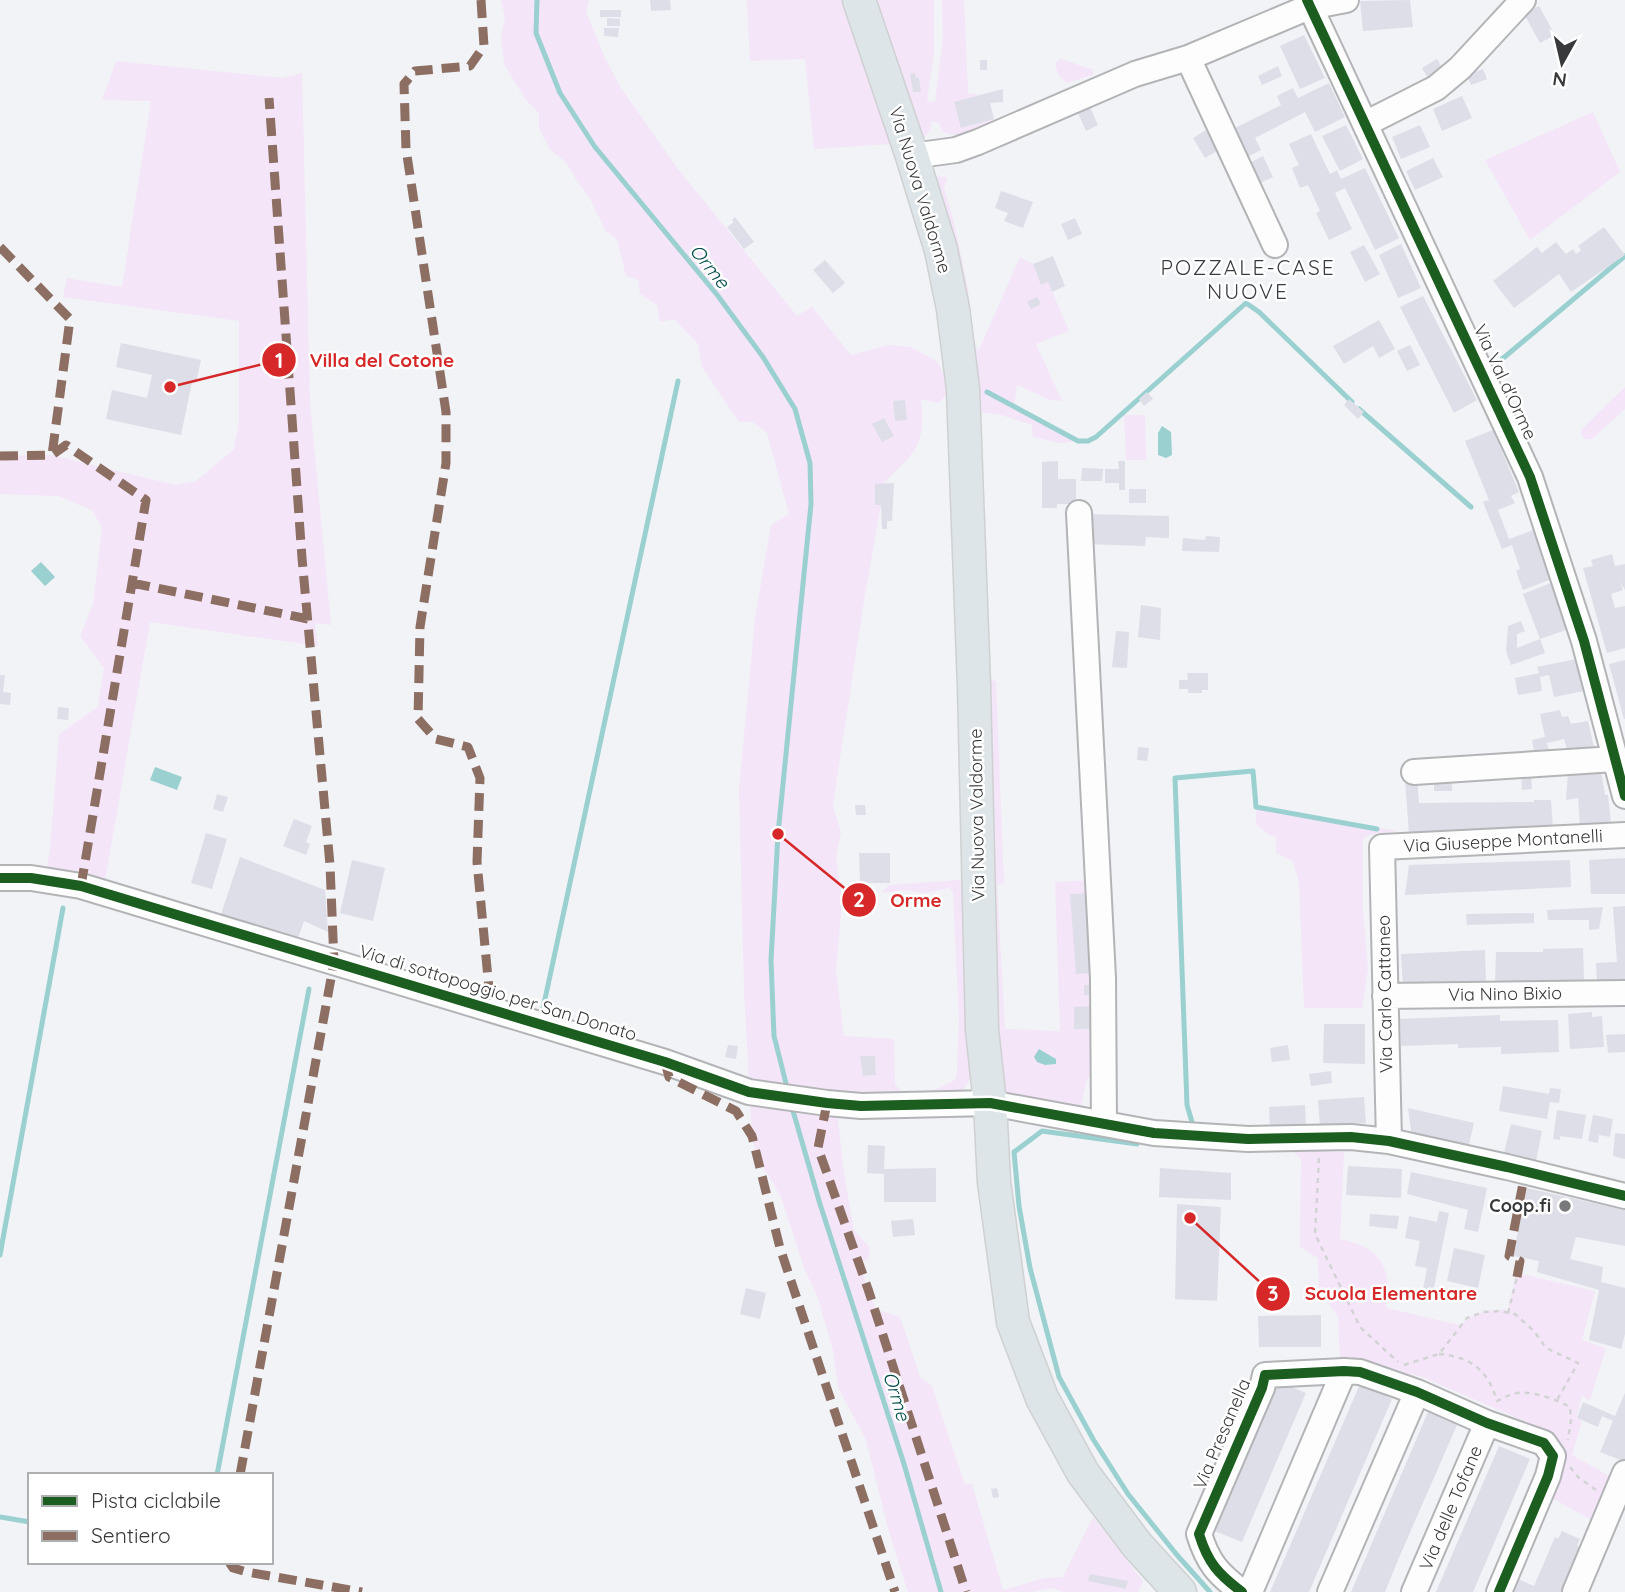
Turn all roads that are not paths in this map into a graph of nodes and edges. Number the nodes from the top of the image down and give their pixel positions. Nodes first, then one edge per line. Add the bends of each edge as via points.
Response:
1 (859, 0) edge
2 (1346, 0) edge
3 (1523, 0) edge
4 (1308, 3) edge
5 (1188, 58) junction
6 (1365, 124) junction
7 (912, 156) junction
8 (1275, 245) dead end
9 (1079, 513) dead end
10 (1615, 759) junction
11 (1414, 772) dead end
12 (1625, 796) edge
13 (1625, 835) edge
14 (1382, 847) joint
15 (0, 878) edge
16 (1625, 993) edge
17 (1385, 996) junction
18 (990, 1103) junction
19 (1104, 1123) junction
20 (1389, 1142) junction
21 (1625, 1196) edge
22 (1344, 1371) junction
23 (1417, 1392) junction
24 (1487, 1423) junction
25 (1625, 1473) edge
26 (1180, 1592) edge
27 (1242, 1592) edge
28 (1250, 1592) edge
29 (1330, 1592) edge
30 (1415, 1592) edge
31 (1499, 1592) edge
32 (1575, 1592) edge

1 - 7 main road, Via Nuova Valdorme
2 - 4 street
3 - 6 street via 1436,88
4 - 5 street
4 - 6 street, Via Val d'Orme
5 - 7 street via 1135,74 978,142
5 - 8 street
6 - 10 street, Via Val d'Orme via 1530,477 1584,641
7 - 18 main road, Via Nuova Valdorme via 941,250 963,389 981,1008
9 - 19 street via 1103,978
10 - 11 street
10 - 12 street, Via Val d'Orme
13 - 14 street, Via Giuseppe Montanelli
14 - 17 street, Via Carlo Cattaneo
15 - 18 street, Via di sottopoggio per San Donato via 81,886 665,1062 749,1092 861,1106
16 - 17 street, Via Nino Bixio
17 - 20 street, Via Carlo Cattaneo
18 - 19 street
18 - 26 main road, Via Nuova Valdorme via 1000,1243 1013,1322 1026,1360 1083,1473 1137,1545
19 - 20 street via 1154,1133 1225,1138 1351,1137
20 - 21 street
22 - 23 street, Via Presanella
22 - 27 street, Via Presanella via 1265,1375 1199,1534 1205,1555 1220,1575
22 - 28 street
23 - 24 street, Via delle Tofane
23 - 29 street
24 - 30 street, Via delle Tofane
24 - 31 street, Via delle Tofane via 1544,1443 1553,1456
25 - 32 street

